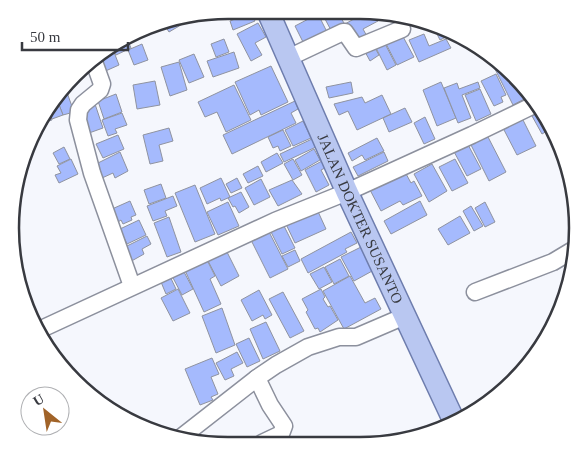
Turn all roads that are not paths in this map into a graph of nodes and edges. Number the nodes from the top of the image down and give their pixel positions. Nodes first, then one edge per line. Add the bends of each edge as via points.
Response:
1 (271, 19) edge
2 (402, 29) dead end
3 (288, 58) junction
4 (96, 66) edge
5 (530, 107) edge
6 (347, 192) junction
7 (567, 253) edge
8 (132, 286) junction
9 (475, 292) dead end
10 (405, 316) junction
11 (44, 328) edge
12 (257, 378) junction
13 (452, 416) edge
14 (187, 433) edge
15 (274, 437) edge

1 - 3 main road, JALAN DOKTER SUSANTO
2 - 3 street via 356,48 343,32
3 - 6 main road, JALAN DOKTER SUSANTO
4 - 8 street via 102,84 100,90 83,104 78,120 92,173
5 - 6 street
6 - 8 street
6 - 10 main road, JALAN DOKTER SUSANTO
7 - 9 street
8 - 11 street
10 - 12 street via 356,337 318,343
10 - 13 main road, JALAN DOKTER SUSANTO
12 - 14 street
12 - 15 street via 284,426

